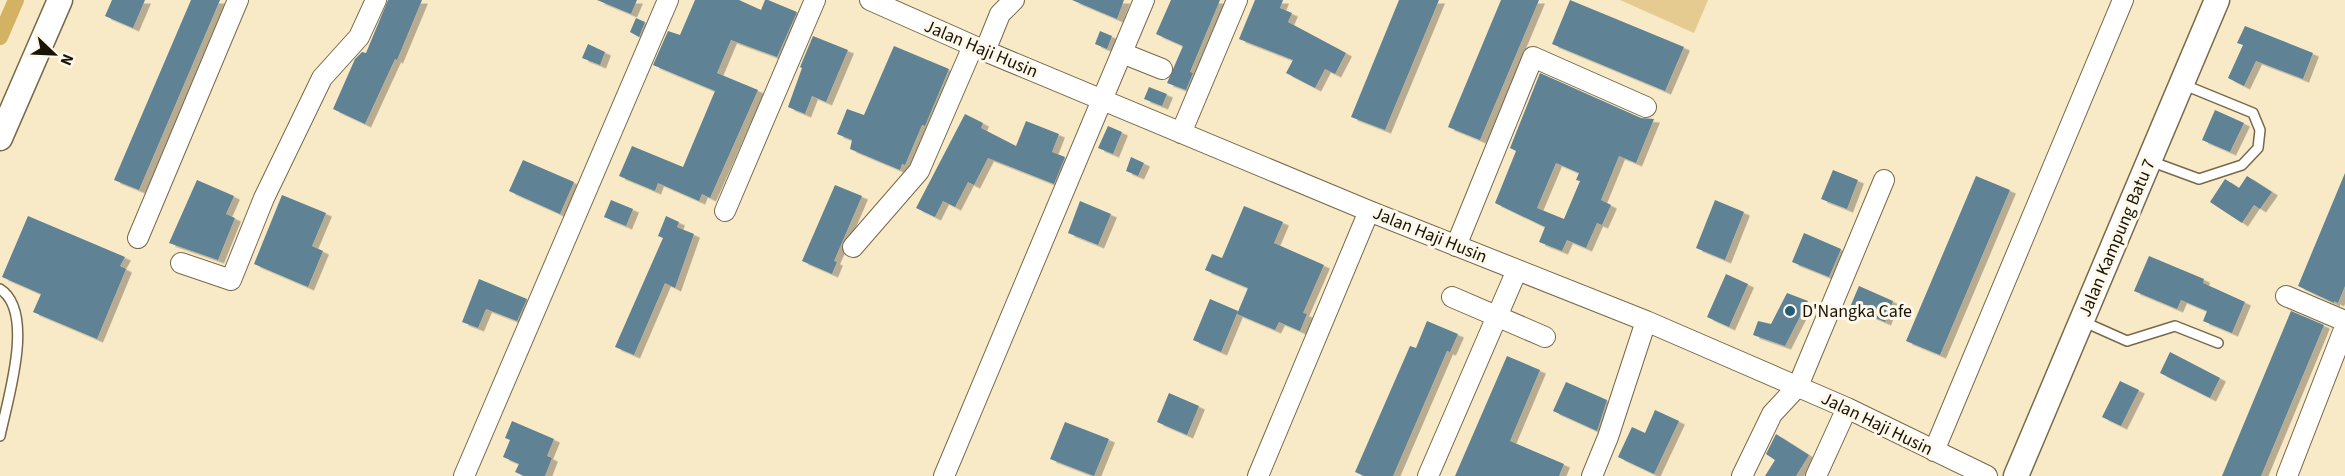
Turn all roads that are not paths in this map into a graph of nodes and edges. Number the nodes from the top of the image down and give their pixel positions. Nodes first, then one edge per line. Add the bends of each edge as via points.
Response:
1 (60, 0) edge
2 (238, 0) edge
3 (376, 0) edge
4 (668, 0) edge
5 (815, 0) edge
6 (870, 0) edge
7 (1014, 0) edge
8 (1144, 0) edge
9 (1237, 0) edge
10 (2123, 0) edge
11 (2217, 0) edge
12 (979, 48) junction
13 (1122, 53) junction
14 (1162, 69) dead end
15 (2182, 84) junction
16 (1103, 100) junction
17 (1646, 107) dead end
18 (1181, 133) junction
19 (0, 138) edge
20 (2150, 161) junction
21 (1884, 180) dead end
22 (725, 211) dead end
23 (1369, 211) junction
24 (138, 238) dead end
25 (1456, 246) junction
26 (853, 247) dead end
27 (181, 263) dead end
28 (1517, 270) junction
29 (0, 289) edge
30 (2286, 296) dead end
31 (1452, 297) dead end
32 (1496, 316) junction
33 (1646, 321) junction
34 (2082, 321) junction
35 (2345, 321) edge
36 (2345, 327) edge
37 (1545, 337) dead end
38 (2218, 343) dead end
39 (1798, 386) junction
40 (1847, 408) junction
41 (0, 436) edge
42 (1934, 451) junction
43 (464, 476) edge
44 (944, 476) edge
45 (1258, 476) edge
46 (1428, 476) edge
47 (1592, 476) edge
48 (1742, 476) edge
49 (1816, 476) edge
50 (1987, 476) edge
51 (2016, 476) edge
52 (2286, 476) edge

1 - 19 street
2 - 24 street
3 - 27 street via 359,36 322,78 264,198 231,280
4 - 43 street
5 - 22 street
6 - 12 street, Jalan Haji Husin
7 - 12 street via 1000,14
8 - 13 street
9 - 18 street
10 - 42 street
11 - 15 street, Jalan Kampung Batu 7
12 - 16 street, Jalan Haji Husin
12 - 26 street via 919,171
13 - 14 street
13 - 16 street
15 - 20 street, Jalan Kampung Batu 7
15 - 20 lane via 2253,113 2260,130 2258,148 2241,165 2199,179
16 - 18 street, Jalan Haji Husin
16 - 44 street
17 - 25 street via 1533,57
18 - 23 street, Jalan Haji Husin
20 - 34 street, Jalan Kampung Batu 7
21 - 39 street
23 - 25 street, Jalan Haji Husin
23 - 45 street
25 - 28 street, Jalan Haji Husin
28 - 32 street
28 - 33 street, Jalan Haji Husin
29 - 41 lane via 12,300 19,326
30 - 35 street
31 - 32 street
32 - 37 street
32 - 46 street
33 - 39 street, Jalan Haji Husin
33 - 47 street
34 - 38 lane via 2127,342 2175,326
34 - 51 street, Jalan Kampung Batu 7
36 - 52 street
39 - 40 street, Jalan Haji Husin
39 - 48 street via 1772,414
40 - 42 street, Jalan Haji Husin
40 - 49 street
42 - 50 street, Jalan Haji Husin

